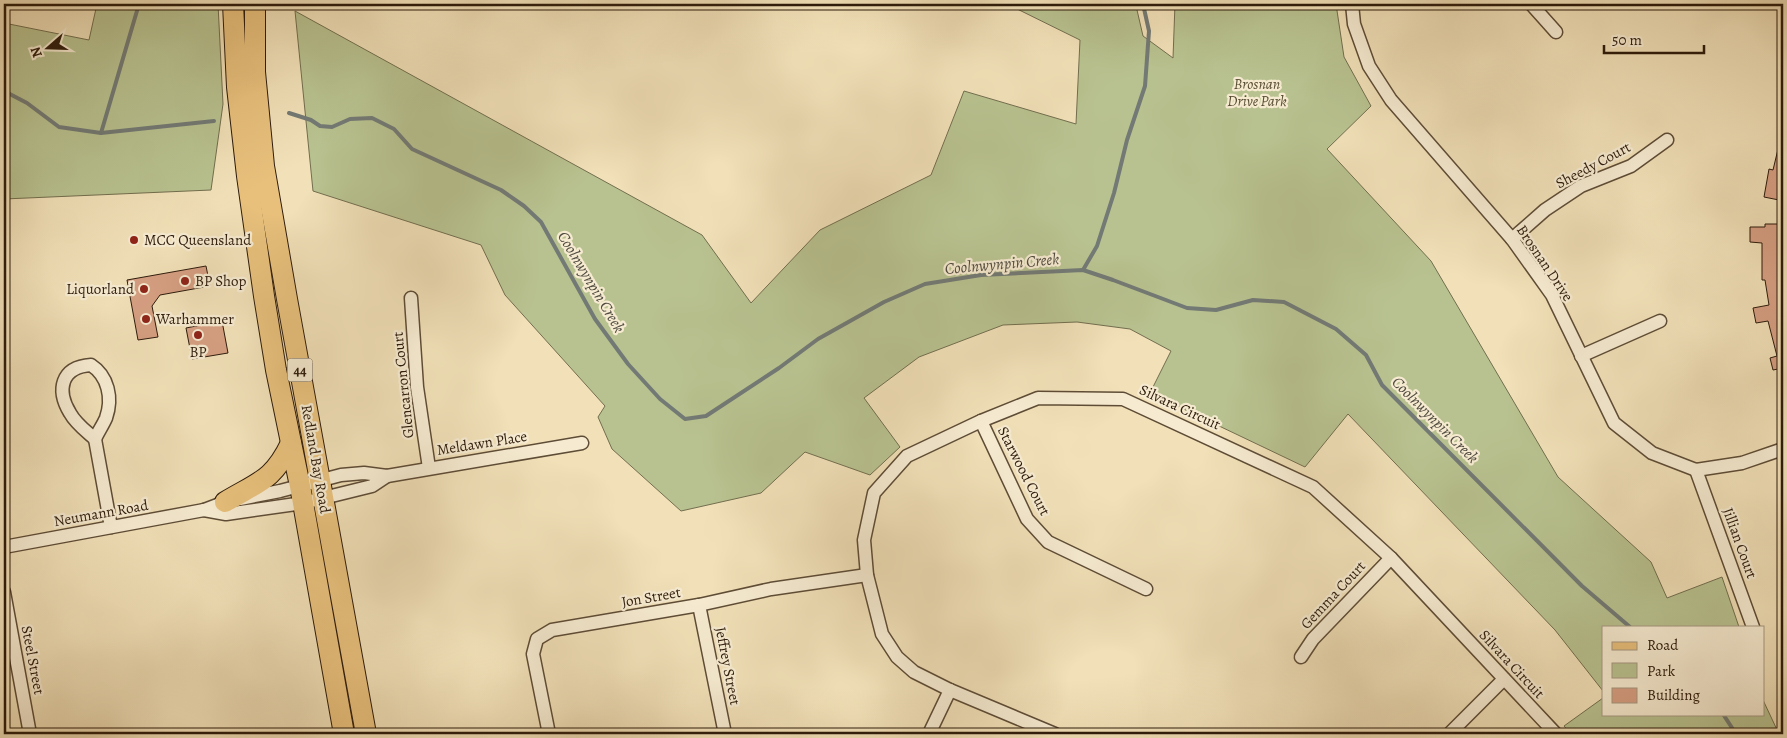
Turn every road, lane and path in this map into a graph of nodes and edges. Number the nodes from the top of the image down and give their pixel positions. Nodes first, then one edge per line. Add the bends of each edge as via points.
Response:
1 (233, 4) edge
2 (255, 4) edge
3 (1352, 4) edge
4 (1531, 4) edge
5 (1556, 32) dead end
6 (1667, 140) dead end
7 (1512, 239) junction
8 (411, 298) dead end
9 (1660, 321) dead end
10 (1581, 356) junction
11 (981, 421) junction
12 (95, 439) junction
13 (291, 443) junction
14 (582, 443) dead end
15 (1783, 449) edge
16 (429, 468) junction
17 (1696, 470) junction
18 (387, 476) junction
19 (322, 489) junction
20 (301, 494) junction
21 (224, 502) junction
22 (204, 510) junction
23 (111, 528) junction
24 (4, 547) edge
25 (1391, 558) junction
26 (867, 575) junction
27 (1146, 589) dead end
28 (4, 592) edge
29 (699, 605) junction
30 (1753, 626) edge
31 (1301, 657) dead end
32 (1504, 679) junction
33 (950, 690) junction
34 (30, 734) edge
35 (344, 734) edge
36 (366, 734) edge
37 (549, 734) edge
38 (725, 734) edge
39 (928, 734) edge
40 (1055, 734) edge
41 (1449, 734) edge
42 (1556, 734) edge

1 - 13 main road, Redland Bay Road / 44 via 237,87 247,176 276,370
2 - 19 main road, Redland Bay Road / 44 via 255,72 264,166
3 - 7 street, Brosnan Drive via 1354,24 1369,66 1391,100
4 - 5 street
6 - 7 street, Sheedy Court via 1631,166 1581,186 1545,210
7 - 10 street, Brosnan Drive via 1552,296
8 - 16 street, Glencarron Court via 417,387
9 - 10 street
10 - 17 street, Brosnan Drive via 1614,423 1652,453
11 - 25 street, Silvara Circuit via 1038,398 1123,399 1313,487
11 - 26 street, Silvara Circuit via 907,456 874,494 864,540
11 - 27 street, Starwood Court via 1027,519 1048,542
12 - 12 street via 80,426 64,402 64,379 71,370 81,366 91,365 99,370 108,386 106,417
12 - 23 street
13 - 20 main road, Redland Bay Road / 44
13 - 21 main road via 279,466 262,482
14 - 16 street, Meldawn Place
15 - 17 street, Brosnan Drive via 1742,463
16 - 18 street, Meldawn Place
17 - 30 street, Jillian Court
18 - 19 street, Meldawn Place via 372,486
18 - 19 street, Meldawn Place via 341,475
19 - 20 street, Neumann Road
19 - 36 main road, Redland Bay Road / 44
20 - 21 street, Neumann Road
20 - 22 street, Neumann Road via 226,514
20 - 35 main road, Redland Bay Road / 44
21 - 22 street, Neumann Road
22 - 23 street, Neumann Road
23 - 24 street, Neumann Road
25 - 31 street, Gemma Court via 1314,638
25 - 32 street, Silvara Circuit
26 - 29 street, Jon Street via 771,589
26 - 33 street, Silvara Circuit via 882,634 897,657 914,672
28 - 34 street, Steel Street
29 - 37 street, Jon Street via 552,630 537,639 533,654
29 - 38 street, Jeffrey Street
32 - 41 street
32 - 42 street, Silvara Circuit
33 - 39 street
33 - 40 street, Silvara Circuit

